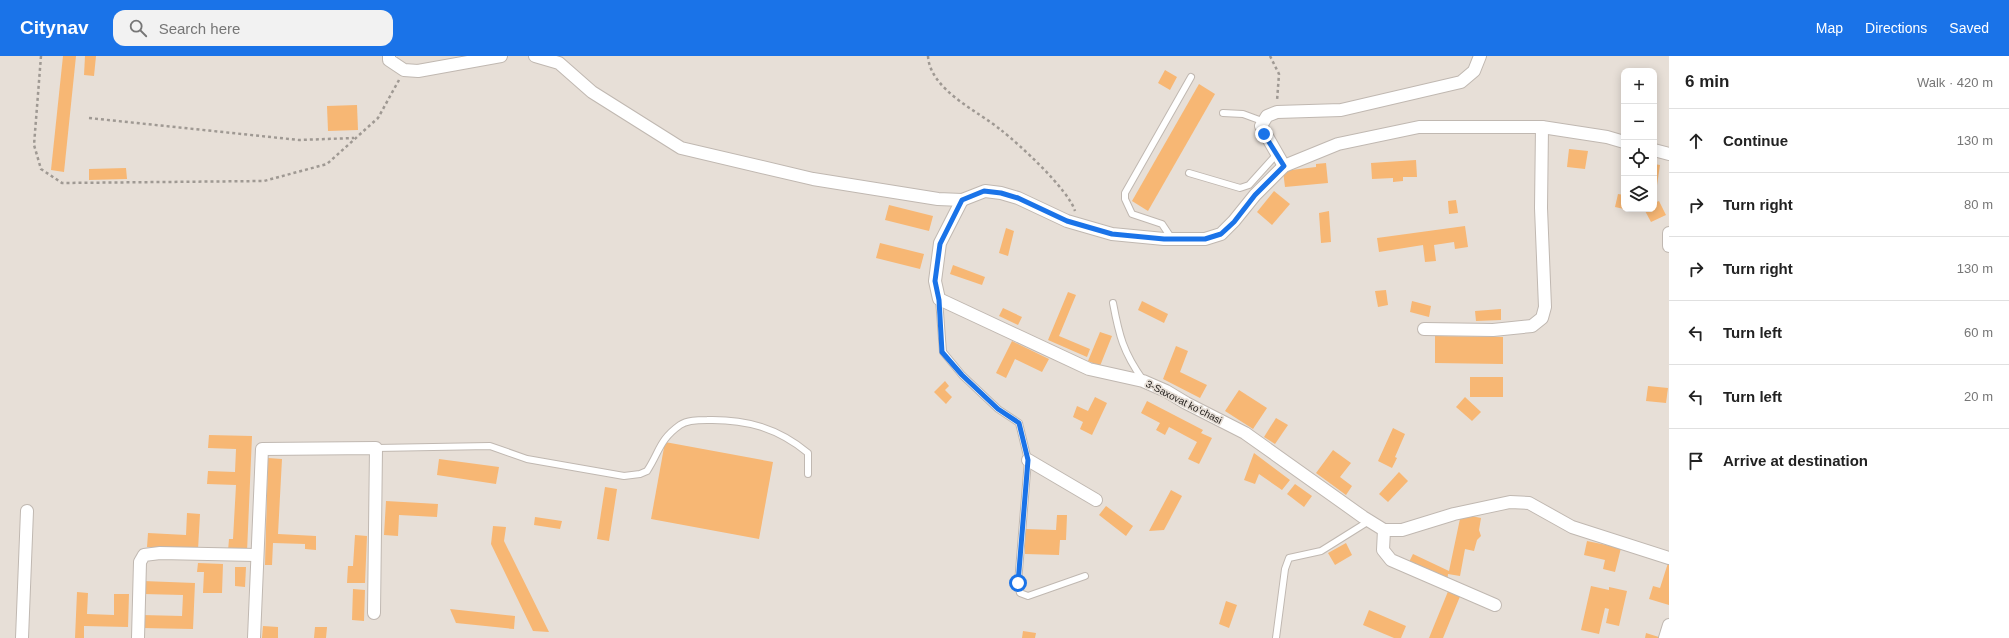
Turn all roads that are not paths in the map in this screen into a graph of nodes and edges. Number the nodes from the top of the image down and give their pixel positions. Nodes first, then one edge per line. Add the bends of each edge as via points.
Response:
1 (389, 56) edge
2 (501, 56) edge
3 (535, 56) edge
4 (1480, 56) edge
5 (1191, 77) dead end
6 (1223, 113) dead end
7 (1262, 121) junction
8 (1542, 128) junction
9 (1621, 141) edge
10 (1657, 151) edge
11 (1276, 154) junction
12 (1669, 154) edge
13 (1284, 166) junction
14 (1189, 173) dead end
15 (962, 200) junction
16 (1669, 233) edge
17 (1172, 239) junction
18 (1669, 246) edge
19 (939, 300) junction
20 (1113, 302) dead end
21 (1424, 329) dead end
22 (1143, 381) junction
23 (376, 448) junction
24 (1028, 460) junction
25 (808, 474) dead end
26 (1096, 500) dead end
27 (27, 511) dead end
28 (1369, 521) junction
29 (1384, 530) junction
30 (256, 555) junction
31 (1669, 558) edge
32 (1085, 576) dead end
33 (1495, 605) dead end
34 (374, 613) dead end
35 (1669, 625) edge
36 (22, 638) edge
37 (138, 638) edge
38 (254, 638) edge
39 (1276, 638) edge
40 (1665, 638) edge

1 - 2 street via 389,60 404,70 418,71
3 - 15 street via 559,64 592,92 681,148 813,179 938,199
4 - 7 street via 1474,71 1461,82 1341,110 1277,112
5 - 17 lane via 1125,193 1132,214 1162,224
6 - 7 lane via 1243,114
7 - 11 street via 1264,134
8 - 9 street
8 - 13 street via 1419,127 1338,144
8 - 21 street via 1541,208 1545,307 1542,318 1532,326 1501,329
10 - 12 street
11 - 13 street
11 - 14 lane via 1249,185 1240,188
13 - 17 street via 1221,234 1205,239
15 - 17 street via 984,191 1001,193 1018,198 1067,221 1112,234
15 - 19 street via 940,244 935,281
16 - 18 street
19 - 22 street, 3-Saxovat koʻchasi via 1089,369
19 - 24 lane via 942,352 998,409 1019,423
20 - 22 lane via 1119,336 1132,365
22 - 28 street, 3-Saxovat koʻchasi via 1245,433
23 - 25 lane via 490,446 527,459 624,476 647,471 661,442 682,424 696,420 721,420 746,422 792,440 808,453
23 - 30 street via 262,449
23 - 34 street
24 - 26 street
24 - 32 lane via 1018,583 1020,593 1028,596
27 - 36 street
28 - 29 street, 3-Saxovat koʻchasi
28 - 39 lane via 1322,551 1289,558 1285,569
29 - 31 street via 1402,530 1454,514 1516,502 1529,504 1572,527
29 - 33 street via 1383,550 1391,560
30 - 37 street via 144,555 140,562
30 - 38 street
35 - 40 street

